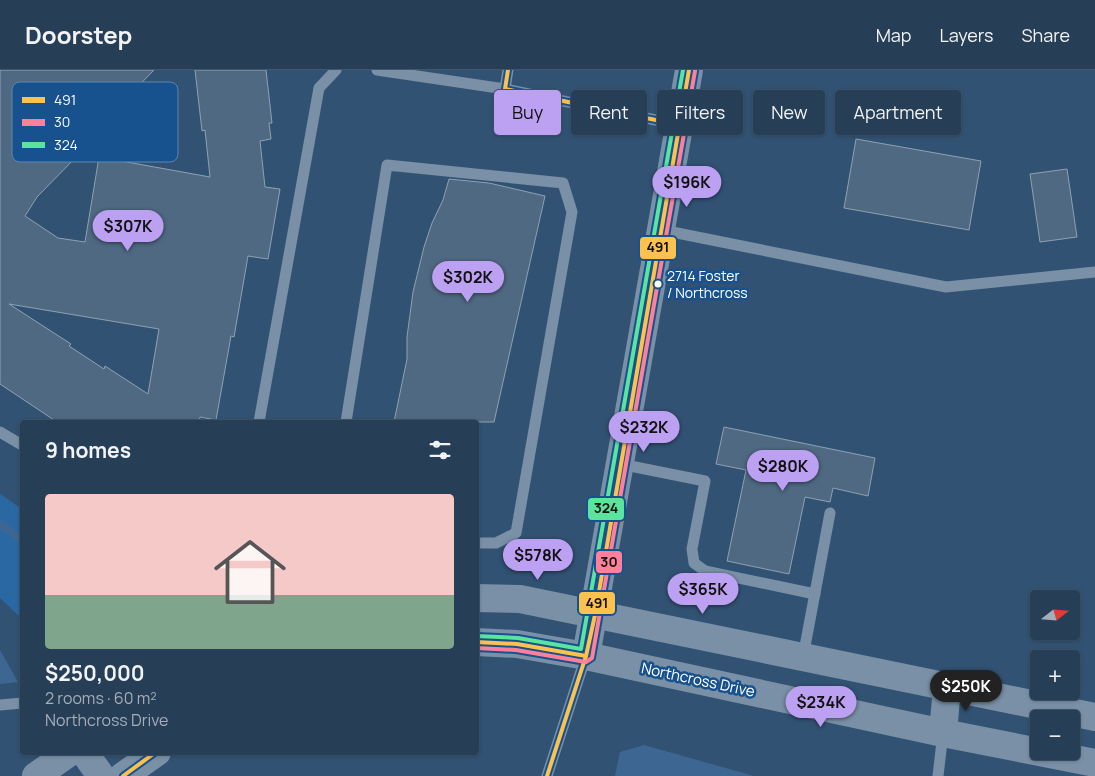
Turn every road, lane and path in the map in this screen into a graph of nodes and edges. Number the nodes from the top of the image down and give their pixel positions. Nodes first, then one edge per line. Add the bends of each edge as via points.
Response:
1 (336, 70) edge
2 (378, 70) edge
3 (508, 70) edge
4 (689, 70) edge
5 (505, 89) junction
6 (686, 90) edge
7 (657, 120) edge
8 (678, 135) edge
9 (662, 230) junction
10 (1095, 272) edge
11 (259, 420) edge
12 (346, 420) edge
13 (0, 432) edge
14 (20, 444) edge
15 (620, 464) junction
16 (830, 513) dead end
17 (479, 543) edge
18 (815, 594) junction
19 (479, 598) edge
20 (595, 615) junction
21 (479, 642) edge
22 (586, 656) junction
23 (803, 657) junction
24 (947, 687) junction
25 (20, 703) edge
26 (0, 705) edge
27 (1095, 717) edge
28 (943, 733) junction
29 (66, 755) edge
30 (86, 755) edge
31 (153, 755) edge
32 (1095, 763) edge
33 (36, 776) edge
34 (101, 776) edge
35 (123, 776) edge
36 (547, 776) edge
37 (938, 776) edge

1 - 11 lane via 319,88
2 - 5 lane
3 - 5 lane
4 - 6 street
5 - 7 lane
8 - 9 street
9 - 10 lane via 946,287
9 - 15 street
12 - 17 lane via 387,165 562,183 572,212 516,532 496,543
13 - 14 lane
15 - 18 lane via 705,481 692,549 694,563 705,570
15 - 20 street
16 - 18 lane
18 - 23 lane
19 - 20 street via 520,599
20 - 22 street
20 - 23 street
21 - 22 street, Northcross Drive via 517,644
22 - 28 street, Northcross Drive
22 - 36 lane
23 - 24 street
24 - 27 street
24 - 28 street
25 - 26 lane
28 - 32 street, Northcross Drive
28 - 37 lane
29 - 33 street
30 - 34 street
31 - 35 street

